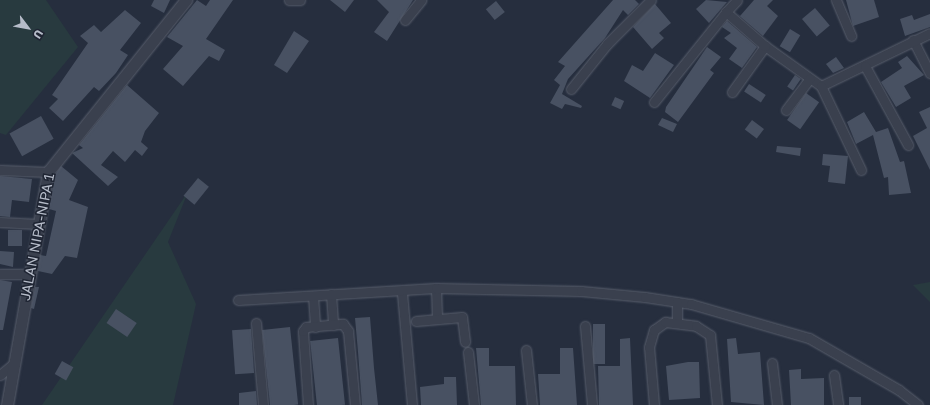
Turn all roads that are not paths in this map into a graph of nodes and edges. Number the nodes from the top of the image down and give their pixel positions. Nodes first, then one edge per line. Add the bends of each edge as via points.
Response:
1 (186, 0) edge
2 (421, 0) edge
3 (651, 0) edge
4 (737, 0) edge
5 (836, 1) edge
6 (726, 12) junction
7 (405, 20) dead end
8 (930, 33) edge
9 (851, 36) dead end
10 (913, 40) junction
11 (766, 46) junction
12 (865, 66) junction
13 (930, 73) edge
14 (809, 79) junction
15 (821, 86) junction
16 (571, 89) dead end
17 (732, 92) dead end
18 (654, 102) dead end
19 (786, 110) dead end
20 (908, 145) dead end
21 (0, 170) edge
22 (861, 170) dead end
23 (48, 172) junction
24 (0, 222) edge
25 (38, 224) junction
26 (0, 274) edge
27 (28, 274) junction
28 (436, 288) junction
29 (402, 293) junction
30 (331, 294) junction
31 (313, 296) junction
32 (238, 300) dead end
33 (677, 302) junction
34 (437, 319) junction
35 (416, 321) dead end
36 (256, 323) dead end
37 (678, 323) junction
38 (333, 325) junction
39 (585, 326) dead end
40 (315, 327) junction
41 (465, 342) dead end
42 (526, 350) dead end
43 (468, 352) dead end
44 (772, 363) dead end
45 (13, 364) junction
46 (834, 375) dead end
47 (0, 376) edge
48 (8, 405) edge
49 (263, 405) edge
50 (308, 405) edge
51 (355, 405) edge
52 (412, 405) edge
53 (474, 405) edge
54 (532, 405) edge
55 (592, 405) edge
56 (654, 405) edge
57 (717, 405) edge
58 (777, 405) edge
59 (838, 405) edge
60 (918, 405) edge

1 - 23 street, JALAN NIPA-NIPA 1
2 - 7 street
3 - 16 street via 602,50
4 - 6 street
5 - 9 street
6 - 11 street
6 - 18 street
8 - 10 street
10 - 12 street
10 - 13 street
11 - 14 street
11 - 17 street
12 - 15 street
12 - 20 street
14 - 15 street
14 - 19 street
15 - 22 street
21 - 23 street
23 - 25 street, JALAN NIPA-NIPA 1
24 - 25 street
25 - 27 street, JALAN NIPA-NIPA 1
26 - 27 street
27 - 45 street, JALAN NIPA-NIPA 1
28 - 29 street
28 - 33 street via 581,291
28 - 34 street
29 - 30 street
29 - 52 street
30 - 31 street
30 - 38 street
31 - 32 street
31 - 40 street
33 - 37 street
33 - 60 street via 775,326 809,338 893,386
34 - 35 street
34 - 41 street via 462,317
36 - 49 street
37 - 56 street via 660,324 651,335
37 - 57 street via 696,326 710,335
38 - 40 street
38 - 51 street via 343,324 348,331
39 - 55 street
40 - 50 street via 306,327 302,336
42 - 54 street
43 - 53 street
44 - 58 street
45 - 47 street
45 - 48 street, JALAN NIPA-NIPA 1
46 - 59 street

